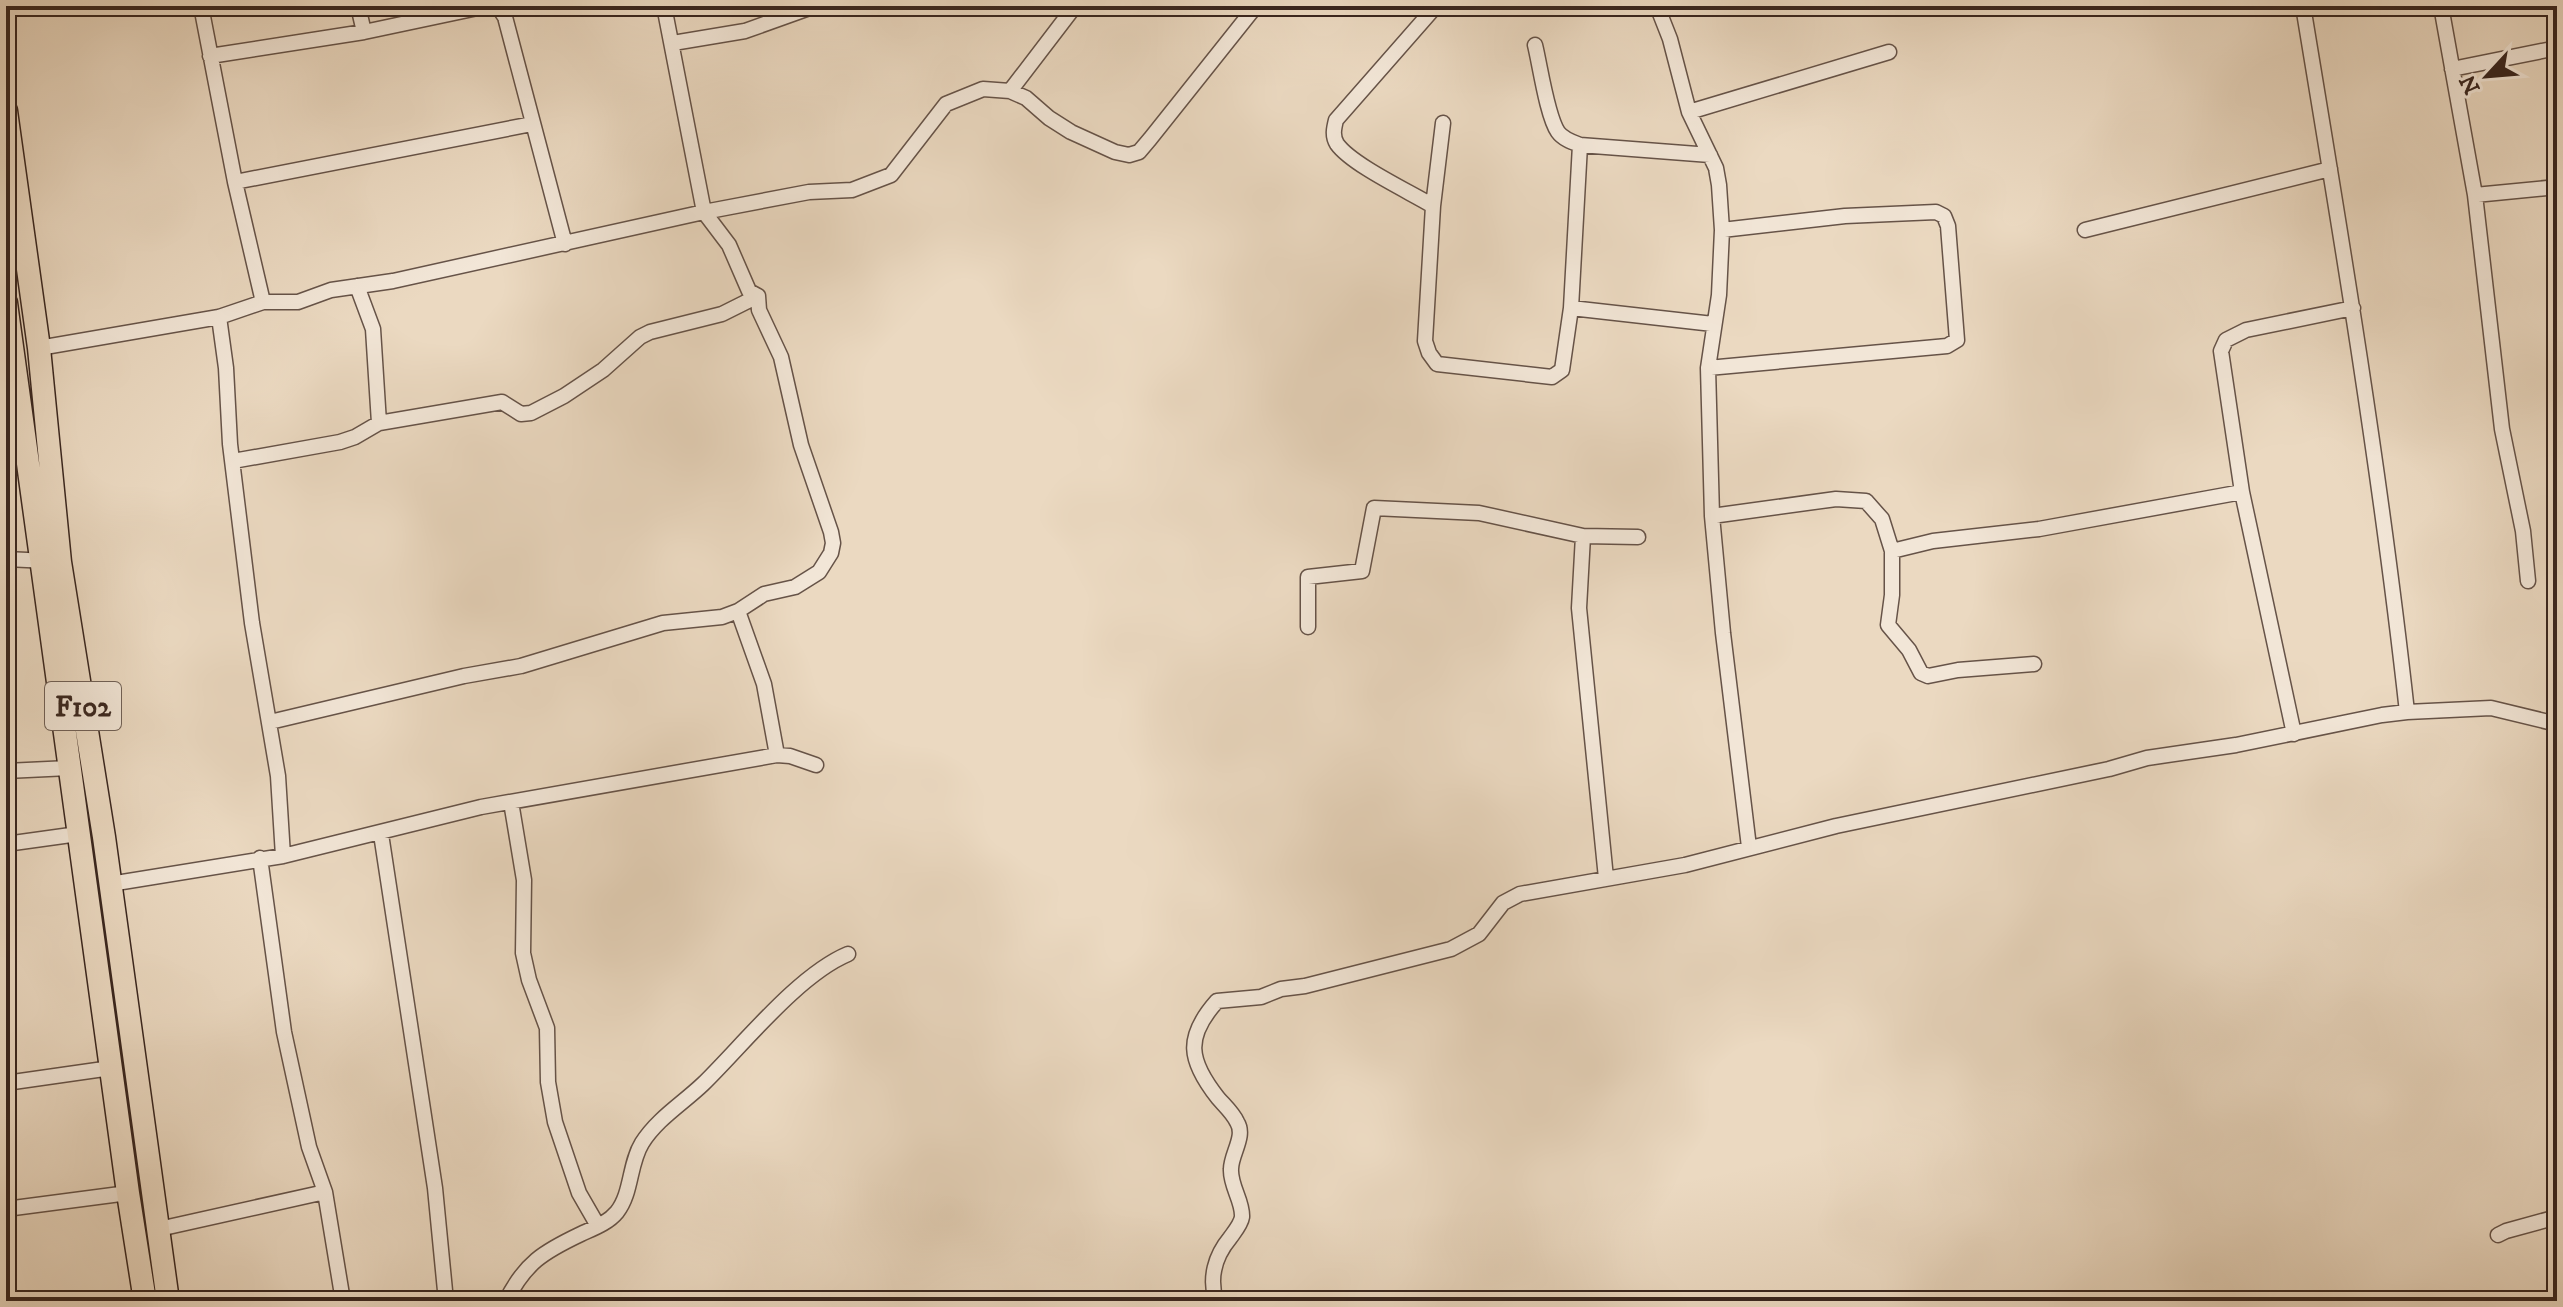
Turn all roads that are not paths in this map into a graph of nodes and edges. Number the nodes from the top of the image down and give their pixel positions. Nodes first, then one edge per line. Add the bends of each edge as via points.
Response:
1 (201, 6) edge
2 (358, 6) edge
3 (487, 6) edge
4 (494, 6) edge
5 (664, 6) edge
6 (815, 6) edge
7 (1075, 6) edge
8 (1256, 6) edge
9 (1436, 6) edge
10 (1657, 6) edge
11 (2303, 6) edge
12 (2441, 6) edge
13 (364, 32) junction
14 (673, 43) junction
15 (1535, 45) dead end
16 (2557, 48) edge
17 (1889, 52) dead end
18 (210, 56) junction
19 (2452, 69) junction
20 (1010, 91) junction
21 (6, 111) edge
22 (1689, 112) junction
23 (1443, 123) dead end
24 (532, 124) junction
25 (1580, 145) junction
26 (1710, 155) junction
27 (2330, 169) junction
28 (235, 182) junction
29 (2557, 187) edge
30 (2475, 195) junction
31 (1433, 206) junction
32 (704, 212) junction
33 (1722, 230) junction
34 (2085, 230) dead end
35 (565, 244) junction
36 (357, 286) junction
37 (758, 296) junction
38 (263, 302) junction
39 (6, 303) edge
40 (1571, 308) junction
41 (2353, 308) junction
42 (219, 317) junction
43 (1713, 324) junction
44 (39, 348) junction
45 (1708, 368) junction
46 (379, 423) junction
47 (233, 461) junction
48 (2242, 492) junction
49 (1712, 516) junction
50 (1583, 536) junction
51 (1638, 537) dead end
52 (1892, 551) junction
53 (6, 559) edge
54 (50, 561) junction
55 (2528, 581) dead end
56 (738, 611) junction
57 (1308, 627) dead end
58 (2034, 664) dead end
59 (2407, 712) junction
60 (270, 722) junction
61 (2557, 724) edge
62 (2294, 734) junction
63 (777, 755) junction
64 (816, 765) dead end
65 (69, 768) junction
66 (6, 771) edge
67 (511, 802) junction
68 (78, 834) junction
69 (381, 834) junction
70 (6, 844) edge
71 (1749, 847) junction
72 (283, 856) junction
73 (260, 858) junction
74 (1606, 878) junction
75 (110, 884) junction
76 (848, 954) dead end
77 (111, 1068) junction
78 (6, 1083) edge
79 (325, 1192) junction
80 (128, 1193) junction
81 (6, 1209) edge
82 (2557, 1217) edge
83 (598, 1226) junction
84 (159, 1229) junction
85 (2498, 1235) dead end
86 (145, 1301) edge
87 (168, 1301) edge
88 (343, 1301) edge
89 (446, 1301) edge
90 (506, 1301) edge
91 (1216, 1301) edge

1 - 18 street
2 - 13 street
3 - 13 street
4 - 24 street via 505,17
5 - 14 street
6 - 14 street via 745,31
7 - 20 street
8 - 20 street via 1139,152 1129,155 1101,147
9 - 31 street via 1336,120 1333,131 1336,143 1353,158
10 - 22 street
11 - 27 street
12 - 19 street
13 - 18 street
14 - 32 street
15 - 25 street via 1552,119 1558,132
16 - 19 street
17 - 22 street
18 - 28 street
19 - 30 street
20 - 32 street via 983,89 946,104 900,166 870,185
21 - 44 main road, F102
22 - 26 street
23 - 31 street
24 - 28 street
24 - 35 street
25 - 26 street
25 - 40 street
26 - 33 street
27 - 34 street
27 - 41 street
28 - 38 street
29 - 30 street
30 - 55 street via 2502,429
31 - 40 street via 1425,341 1437,364 1552,377 1562,370 1566,357
32 - 35 street
32 - 37 street via 729,245 749,291
33 - 43 street
33 - 45 street via 1936,212 1948,226 1957,340 1947,346
35 - 36 street
36 - 38 street via 298,302
36 - 46 street via 373,329
37 - 46 street via 711,317 640,337 603,370 531,413 521,414 502,402
37 - 56 street via 759,310 781,357 801,445 833,543 827,562 806,582 764,594
38 - 42 street
39 - 54 main road, F102
40 - 43 street
41 - 48 street via 2246,330 2223,344
41 - 59 street
42 - 44 street
42 - 47 street
43 - 45 street
44 - 54 main road, F102
45 - 49 street
46 - 47 street via 340,442
47 - 60 street
48 - 52 street
48 - 62 street
49 - 52 street via 1836,499 1866,501 1882,519
49 - 71 street
50 - 51 street
50 - 57 street via 1479,513 1374,508 1362,571 1308,577
50 - 74 street via 1579,608
52 - 58 street via 1888,625 1921,673
53 - 54 street
54 - 65 main road, F102
54 - 75 main road, F102
56 - 60 street via 663,623 521,666
56 - 63 street via 764,684
59 - 61 street via 2491,708
59 - 62 street
60 - 72 street
62 - 71 street via 2147,758
63 - 64 street
63 - 67 street
65 - 66 street
65 - 68 main road, F102
67 - 69 street
67 - 83 street via 524,880 523,953 547,1028 555,1122 579,1193
68 - 70 street
68 - 77 main road, F102
69 - 72 street
69 - 89 street via 435,1188
71 - 74 street via 1685,865
72 - 73 street
73 - 75 street
73 - 79 street via 284,1032 309,1147
74 - 91 street via 1520,894 1503,903 1479,934 1451,949 1261,997 1217,1001 1203,1016 1192,1048 1202,1077 1239,1124 1240,1136 1230,1168 1242,1220 1220,1251 1212,1275
75 - 84 main road, F102
76 - 83 street via 819,970 651,1131 634,1157 622,1204
77 - 78 street
77 - 80 main road, F102
79 - 84 street
79 - 88 street
80 - 81 street
80 - 86 main road, F102
82 - 85 street
83 - 90 street via 531,1262
84 - 87 main road, F102

